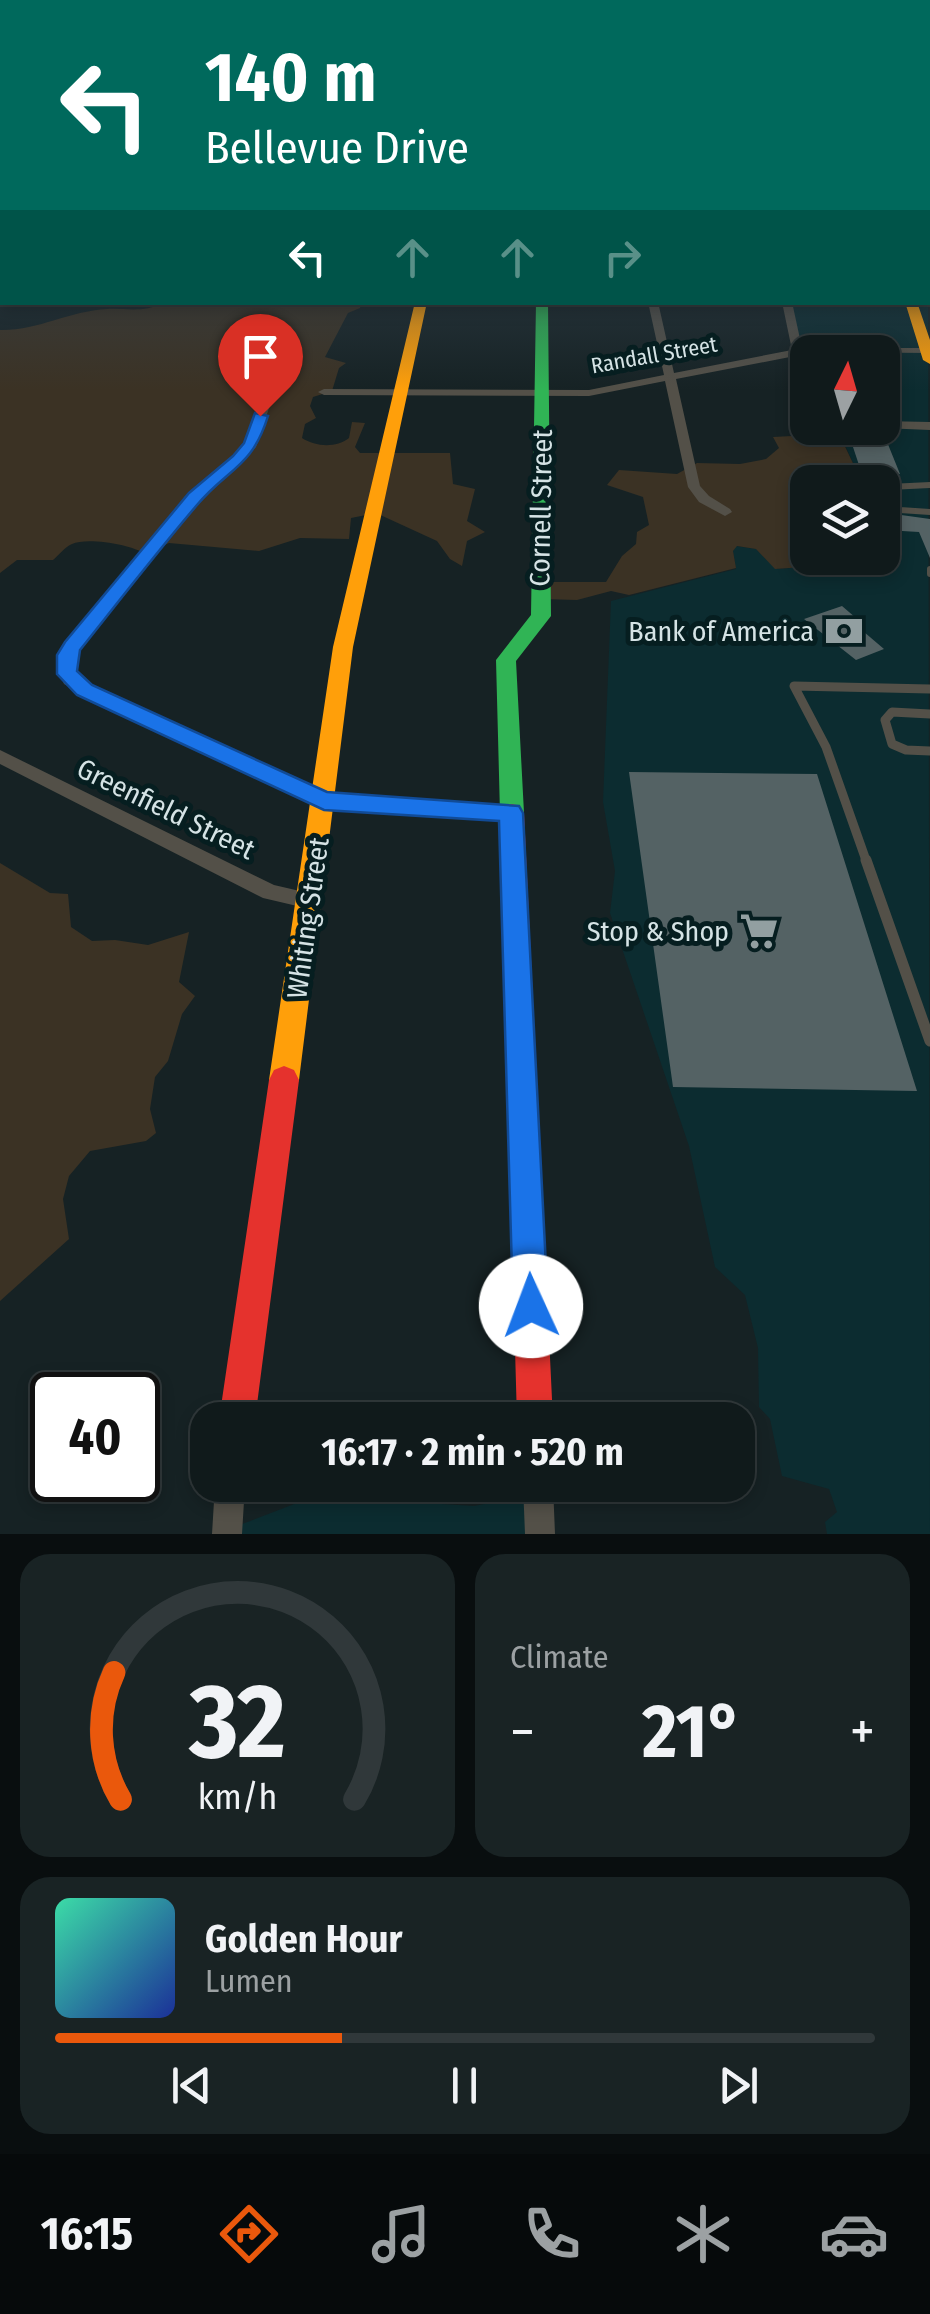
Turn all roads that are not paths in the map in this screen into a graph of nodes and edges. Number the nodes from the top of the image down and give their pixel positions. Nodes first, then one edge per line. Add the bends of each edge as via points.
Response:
1 (420, 305) edge
2 (542, 305) edge
3 (654, 305) edge
4 (788, 305) edge
5 (912, 305) edge
6 (794, 335) edge
7 (790, 353) edge
8 (900, 353) edge
9 (929, 354) edge
10 (668, 379) junction
11 (269, 390) dead end
12 (324, 392) dead end
13 (399, 393) junction
14 (542, 393) junction
15 (900, 425) edge
16 (930, 426) edge
17 (930, 485) edge
18 (725, 512) dead end
19 (930, 512) edge
20 (930, 689) edge
21 (930, 714) edge
22 (930, 751) edge
23 (0, 756) edge
24 (324, 801) junction
25 (511, 813) junction
26 (310, 901) junction
27 (930, 1041) edge
28 (240, 1402) edge
29 (535, 1402) edge
30 (229, 1502) edge
31 (539, 1502) edge
32 (227, 1534) edge
33 (540, 1534) edge

1 - 13 street, Whiting Street
2 - 14 street, Cornell Street
3 - 10 street
4 - 6 street
5 - 9 street
7 - 10 street, Randall Street
8 - 9 street, Randall Street
10 - 14 street, Randall Street via 599,392
10 - 18 street via 694,487
11 - 24 street via 252,444 144,554 72,646 67,674 84,690
12 - 13 street, Randall Street
13 - 14 street, Randall Street
13 - 24 street, Whiting Street via 350,608
14 - 25 street, Cornell Street via 540,616 506,660
15 - 16 street
17 - 19 lane via 889,487 900,510
20 - 27 lane via 794,686 826,746
21 - 22 lane via 892,712 885,720 892,744
23 - 26 street, Greenfield Street via 270,892
24 - 25 street
24 - 26 street, Whiting Street
25 - 29 street, Cornell Street
26 - 28 street, Whiting Street
30 - 32 street
31 - 33 street

